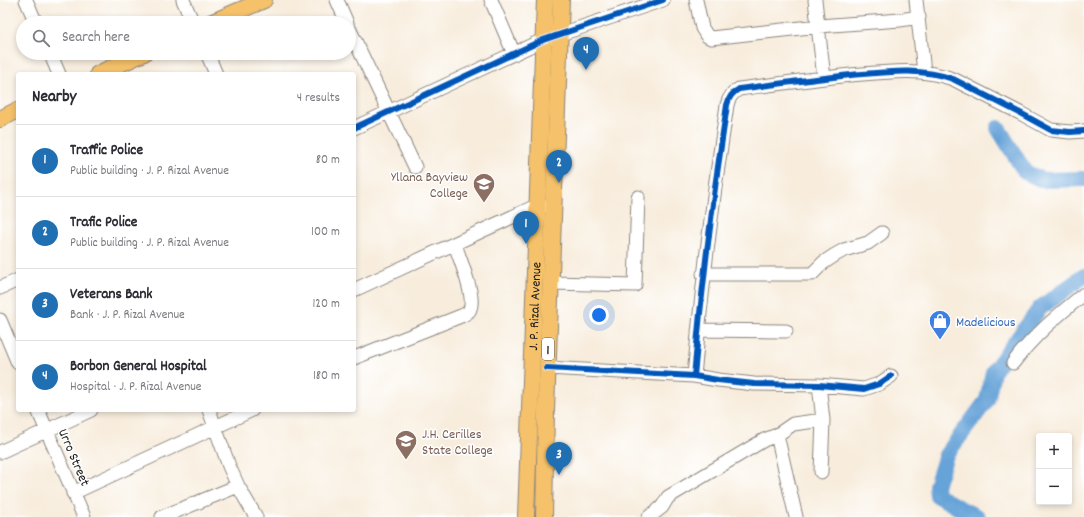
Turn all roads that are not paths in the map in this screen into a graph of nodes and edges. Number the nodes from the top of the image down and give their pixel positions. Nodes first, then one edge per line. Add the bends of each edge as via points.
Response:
1 (26, 0) edge
2 (183, 0) edge
3 (264, 0) edge
4 (337, 0) edge
5 (491, 0) edge
6 (545, 0) edge
7 (560, 0) edge
8 (663, 0) edge
9 (696, 0) edge
10 (815, 0) edge
11 (916, 0) edge
12 (33, 16) edge
13 (190, 16) edge
14 (226, 16) edge
15 (344, 16) edge
16 (919, 17) junction
17 (819, 26) junction
18 (559, 34) junction
19 (544, 40) junction
20 (356, 43) edge
21 (514, 54) junction
22 (53, 60) edge
23 (129, 60) edge
24 (210, 60) edge
25 (58, 72) edge
26 (102, 72) edge
27 (215, 72) edge
28 (924, 72) junction
29 (824, 78) junction
30 (549, 92) junction
31 (16, 111) edge
32 (388, 112) junction
33 (0, 119) edge
34 (356, 127) edge
35 (548, 128) junction
36 (1084, 131) edge
37 (416, 167) dead end
38 (638, 197) dead end
39 (538, 205) junction
40 (553, 206) junction
41 (882, 233) dead end
42 (455, 244) junction
43 (704, 274) junction
44 (16, 281) edge
45 (551, 283) junction
46 (0, 288) edge
47 (356, 289) edge
48 (1084, 294) edge
49 (0, 320) edge
50 (698, 330) junction
51 (786, 331) dead end
52 (356, 357) edge
53 (16, 358) edge
54 (1013, 363) dead end
55 (547, 368) junction
56 (694, 376) junction
57 (891, 376) dead end
58 (819, 385) junction
59 (39, 412) edge
60 (86, 412) edge
61 (210, 412) edge
62 (248, 412) edge
63 (823, 420) junction
64 (216, 427) junction
65 (46, 430) junction
66 (777, 435) junction
67 (0, 452) edge
68 (821, 472) dead end
69 (238, 486) junction
70 (73, 493) junction
71 (665, 512) edge
72 (544, 516) edge
73 (84, 517) edge
74 (162, 517) edge
75 (256, 517) edge
76 (524, 517) edge
77 (649, 517) edge
78 (796, 517) edge

1 - 12 street
2 - 13 street
3 - 14 main road
4 - 15 street
5 - 21 street
6 - 19 main road, J. P. Rizal Avenue / 1
7 - 18 main road, J. P. Rizal Avenue / 1
8 - 18 street
9 - 17 street via 702,28 711,38
10 - 17 street
11 - 16 street
16 - 17 street
16 - 28 street
17 - 29 street
18 - 19 street
18 - 30 main road, J. P. Rizal Avenue / 1
19 - 21 street
19 - 30 main road, J. P. Rizal Avenue / 1
20 - 32 street
21 - 32 street
22 - 25 street
23 - 26 main road
24 - 27 street
28 - 29 street via 893,71
28 - 36 street via 945,76 1051,130
29 - 43 street via 739,89 729,98 715,182
30 - 35 main road, J. P. Rizal Avenue / 1
31 - 33 main road
32 - 34 street
32 - 37 street
35 - 39 main road, J. P. Rizal Avenue / 1 via 538,181
35 - 40 main road, J. P. Rizal Avenue / 1 via 554,181
38 - 45 street via 635,286
39 - 40 street
39 - 42 street
39 - 76 main road, J. P. Rizal Avenue / 1
40 - 45 main road, J. P. Rizal Avenue / 1
41 - 43 street via 868,243 835,255 812,274
42 - 47 street
42 - 52 street via 472,298 467,314
43 - 50 street
44 - 46 street
45 - 55 main road, J. P. Rizal Avenue / 1
48 - 54 street via 1032,339
49 - 53 street
50 - 51 street
50 - 56 street
55 - 56 street
55 - 72 main road, J. P. Rizal Avenue / 1
56 - 58 street via 754,384
57 - 58 street via 864,389
58 - 63 street
59 - 65 street, Urro Street
60 - 65 street
61 - 64 street
62 - 64 street
63 - 66 street via 793,424
63 - 68 street
64 - 69 street
64 - 70 street
65 - 67 street
65 - 70 street, Urro Street
66 - 71 street via 764,440 668,497
66 - 78 street
69 - 74 street
69 - 75 street
70 - 73 street, Urro Street
71 - 77 street
72 - 76 street

